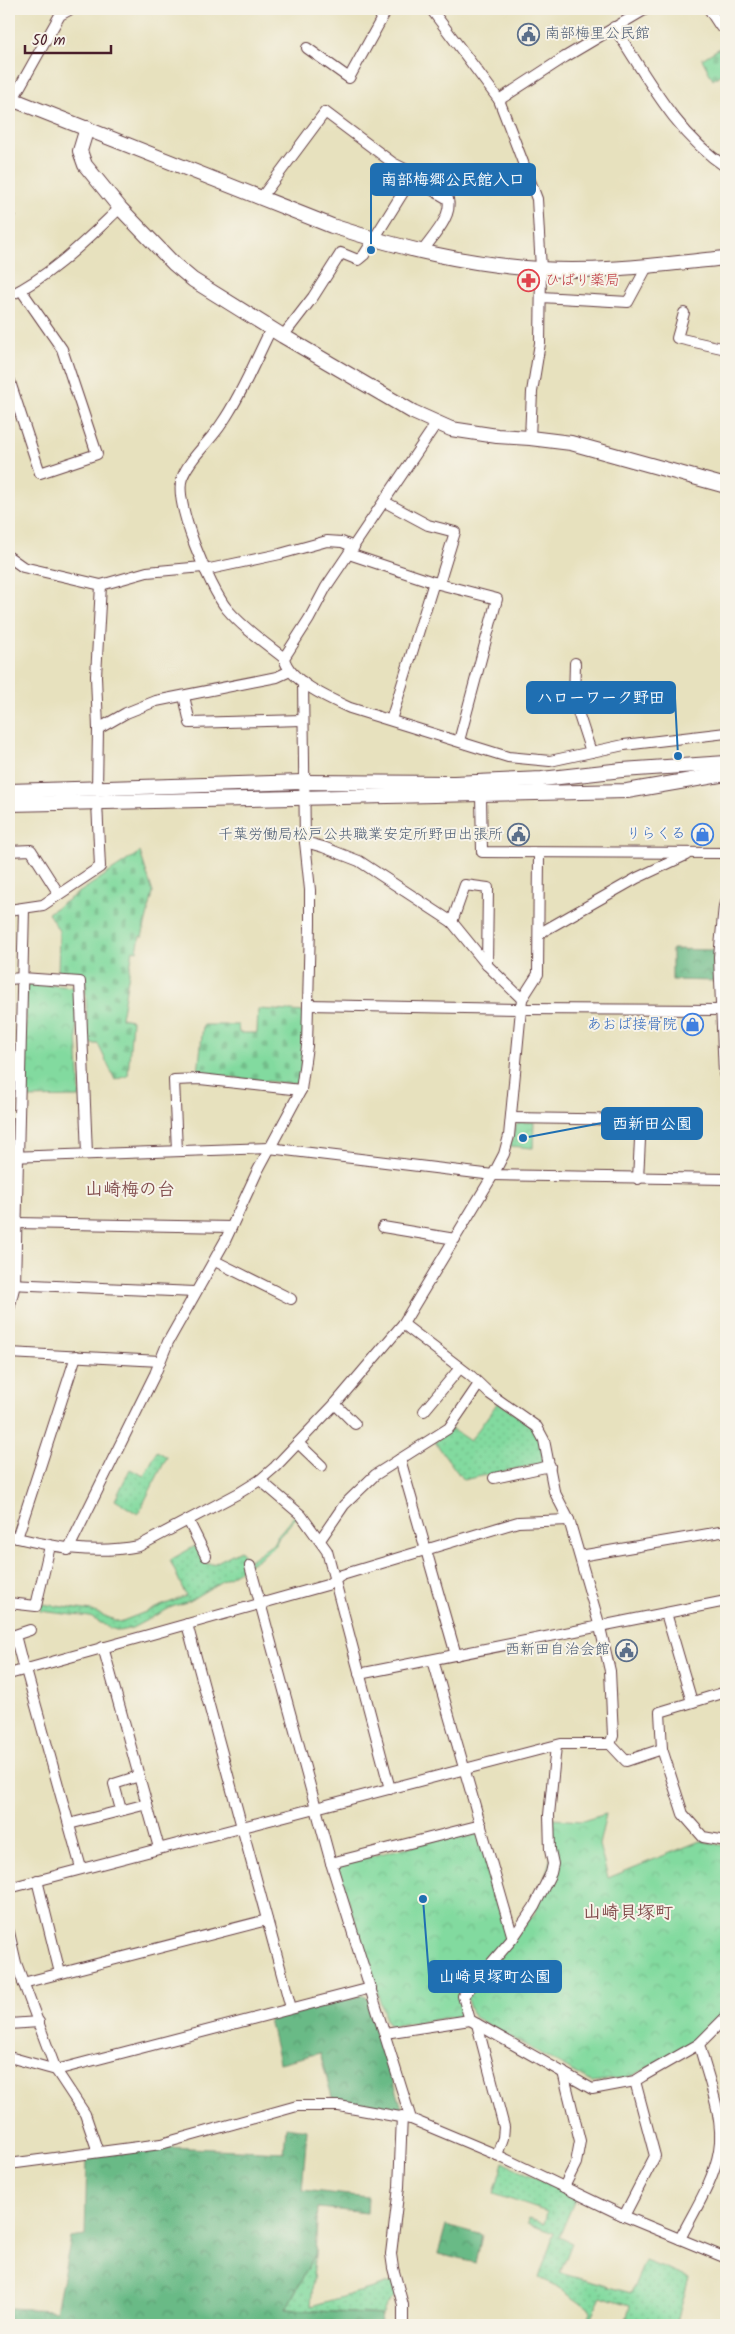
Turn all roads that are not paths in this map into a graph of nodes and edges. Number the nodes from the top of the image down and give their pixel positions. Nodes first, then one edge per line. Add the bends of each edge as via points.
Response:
1 (71, 9) edge
2 (388, 9) edge
3 (431, 9) edge
4 (646, 9) edge
5 (709, 9) edge
6 (62, 12) edge
7 (720, 26) dead end
8 (614, 27) junction
9 (307, 48) dead end
10 (11, 98) edge
11 (499, 100) junction
12 (87, 128) junction
13 (726, 167) edge
14 (412, 178) junction
15 (261, 198) junction
16 (120, 208) junction
17 (372, 239) junction
18 (422, 252) junction
19 (726, 258) edge
20 (648, 265) junction
21 (541, 269) junction
22 (22, 290) junction
23 (9, 296) edge
24 (541, 297) junction
25 (684, 313) dead end
26 (277, 333) junction
27 (726, 349) edge
28 (9, 379) edge
29 (436, 424) junction
30 (530, 438) junction
31 (726, 486) edge
32 (385, 502) junction
33 (352, 550) junction
34 (9, 557) edge
35 (204, 568) junction
36 (437, 583) junction
37 (101, 585) junction
38 (284, 658) junction
39 (575, 663) dead end
40 (290, 671) junction
41 (303, 682) junction
42 (184, 696) junction
43 (302, 720) junction
44 (391, 720) junction
45 (98, 729) junction
46 (726, 733) edge
47 (459, 741) junction
48 (591, 752) junction
49 (550, 761) junction
50 (726, 764) edge
51 (726, 774) edge
52 (551, 778) junction
53 (303, 782) junction
54 (9, 791) edge
55 (481, 794) junction
56 (97, 795) junction
57 (303, 799) junction
58 (9, 804) edge
59 (304, 842) junction
60 (9, 851) edge
61 (539, 853) junction
62 (689, 853) junction
63 (726, 853) edge
64 (646, 854) junction
65 (647, 874) junction
66 (59, 894) junction
67 (726, 906) edge
68 (24, 908) junction
69 (9, 910) edge
70 (452, 922) junction
71 (540, 933) junction
72 (487, 965) junction
73 (22, 978) junction
74 (9, 979) edge
75 (521, 1004) junction
76 (308, 1005) junction
77 (724, 1011) edge
78 (9, 1059) edge
79 (20, 1059) junction
80 (726, 1074) edge
81 (301, 1090) junction
82 (511, 1118) junction
83 (269, 1148) junction
84 (177, 1151) junction
85 (87, 1154) junction
86 (13, 1157) edge
87 (493, 1175) junction
88 (638, 1179) junction
89 (726, 1179) edge
90 (16, 1223) junction
91 (231, 1227) junction
92 (383, 1227) dead end
93 (455, 1239) junction
94 (215, 1261) junction
95 (12, 1284) edge
96 (195, 1292) junction
97 (290, 1299) dead end
98 (9, 1309) edge
99 (403, 1324) junction
100 (9, 1353) edge
101 (76, 1356) junction
102 (160, 1361) junction
103 (460, 1368) junction
104 (479, 1384) junction
105 (335, 1404) junction
106 (424, 1411) dead end
107 (355, 1424) dead end
108 (298, 1443) junction
109 (400, 1459) junction
110 (322, 1466) dead end
111 (550, 1466) junction
112 (494, 1478) dead end
113 (260, 1480) junction
114 (188, 1520) junction
115 (569, 1520) junction
116 (726, 1531) edge
117 (13, 1537) edge
118 (320, 1540) junction
119 (50, 1546) junction
120 (68, 1550) junction
121 (426, 1550) junction
122 (206, 1556) dead end
123 (580, 1556) junction
124 (250, 1566) dead end
125 (334, 1580) junction
126 (726, 1601) edge
127 (9, 1603) edge
128 (260, 1604) junction
129 (666, 1613) junction
130 (187, 1624) junction
131 (600, 1627) junction
132 (30, 1630) dead end
133 (103, 1647) junction
134 (456, 1655) junction
135 (433, 1660) junction
136 (25, 1670) junction
137 (9, 1674) edge
138 (359, 1674) junction
139 (726, 1692) edge
140 (692, 1702) junction
141 (610, 1744) junction
142 (556, 1746) junction
143 (662, 1749) junction
144 (463, 1770) junction
145 (139, 1776) junction
146 (390, 1788) junction
147 (147, 1804) junction
148 (315, 1809) junction
149 (121, 1810) junction
150 (69, 1824) junction
151 (481, 1825) junction
152 (242, 1826) junction
153 (726, 1841) edge
154 (159, 1848) junction
155 (331, 1863) junction
156 (81, 1868) junction
157 (37, 1880) junction
158 (9, 1888) edge
159 (267, 1920) junction
160 (9, 1932) edge
161 (513, 1938) junction
162 (60, 1973) junction
163 (23, 1983) junction
164 (370, 1988) junction
165 (291, 2008) junction
166 (726, 2017) edge
167 (39, 2022) junction
168 (474, 2022) junction
169 (9, 2024) edge
170 (385, 2033) junction
171 (698, 2044) junction
172 (9, 2057) edge
173 (56, 2070) junction
174 (563, 2072) junction
175 (635, 2080) junction
176 (407, 2118) junction
177 (98, 2152) junction
178 (497, 2155) junction
179 (9, 2164) edge
180 (564, 2187) junction
181 (624, 2216) junction
182 (680, 2239) junction
183 (726, 2258) edge
184 (403, 2325) edge

1 - 6 street
2 - 9 street via 349,78
3 - 11 street
4 - 8 street
5 - 7 street
6 - 10 street
8 - 11 street
8 - 13 street via 671,114 710,156
10 - 12 street
11 - 21 street via 537,199
12 - 15 street
12 - 16 street via 80,157
14 - 15 street via 411,172 393,163 325,112
14 - 17 street
14 - 18 street via 448,199 450,206
15 - 17 street
16 - 22 street via 61,263
16 - 26 street via 193,280
17 - 18 street
17 - 26 street via 358,260 341,253 313,297
18 - 21 street via 487,265
19 - 20 street
20 - 21 street
20 - 24 street via 628,302
21 - 24 street
22 - 23 street
22 - 28 street via 62,349 97,454 40,472
24 - 30 street via 540,343 532,392
25 - 27 street via 677,338
26 - 29 street
26 - 35 street via 223,422 193,459 182,479 184,512
29 - 30 street via 467,433
29 - 32 street
30 - 31 street via 588,447
32 - 33 street
32 - 36 street via 428,525 455,532
33 - 35 street via 342,542 327,541 280,554
33 - 36 street
33 - 38 street
34 - 37 street via 23,567
35 - 37 street via 147,572
35 - 38 street via 228,609
36 - 44 street
36 - 47 street via 497,599
37 - 45 street via 96,676
38 - 40 street
39 - 48 street via 574,700
40 - 41 street
40 - 42 street via 277,677
41 - 43 street
41 - 44 street via 329,699
42 - 43 street via 190,723
42 - 45 street via 156,701
43 - 53 street
44 - 47 street
45 - 56 street
46 - 48 street
47 - 49 street via 508,757
48 - 49 street
49 - 52 street
50 - 52 street
51 - 55 street via 627,791
52 - 53 street via 454,783
53 - 56 street
53 - 57 street
54 - 56 street
55 - 57 street
55 - 61 street via 482,852
56 - 57 street
56 - 58 street
56 - 66 street via 100,867
57 - 59 street
59 - 70 street via 359,861
59 - 76 street via 310,890
60 - 66 street via 31,850
61 - 64 street
61 - 71 street
62 - 63 street
62 - 64 street
62 - 65 street
64 - 65 street
65 - 71 street
66 - 68 street via 43,905
67 - 77 street via 721,957
68 - 69 street
68 - 73 street
70 - 72 street
70 - 72 street via 465,885 488,888
71 - 75 street via 538,974
72 - 75 street
73 - 74 street
73 - 79 street
73 - 85 street via 80,982
75 - 76 street
75 - 77 street
75 - 82 street
76 - 81 street
77 - 80 street
78 - 79 street
79 - 86 street
81 - 83 street
81 - 84 street via 200,1079 174,1080
82 - 87 street via 504,1154
82 - 88 street via 641,1120
83 - 84 street
83 - 87 street
83 - 91 street
84 - 85 street
85 - 86 street
86 - 90 street
87 - 88 street
87 - 93 street
88 - 89 street
90 - 91 street
90 - 95 street
91 - 94 street
92 - 93 street
93 - 99 street
94 - 96 street
94 - 97 street
95 - 96 street
95 - 98 street
96 - 102 street
99 - 103 street
99 - 105 street
100 - 101 street
101 - 102 street
101 - 117 street
102 - 120 street
103 - 104 street
103 - 106 street
104 - 109 street via 450,1428
104 - 111 street via 537,1427 544,1440
105 - 107 street
105 - 108 street
108 - 110 street
108 - 113 street
109 - 118 street via 358,1490
109 - 121 street
111 - 112 street
111 - 115 street via 554,1490
113 - 114 street
113 - 118 street via 301,1515
114 - 120 street via 139,1546 100,1551
114 - 122 street
115 - 121 street via 518,1522
115 - 123 street
116 - 123 street
117 - 119 street
118 - 125 street via 327,1551
119 - 120 street
119 - 127 street via 36,1606
121 - 125 street
121 - 134 street
123 - 131 street
124 - 128 street
125 - 128 street via 327,1585
125 - 138 street
126 - 129 street
128 - 130 street
128 - 148 street
129 - 131 street
129 - 140 street
130 - 133 street
130 - 152 street
131 - 134 street
131 - 141 street via 610,1671 613,1736
132 - 136 street via 15,1635
133 - 136 street
133 - 145 street
134 - 135 street
135 - 138 street
135 - 144 street
136 - 137 street
136 - 150 street
138 - 146 street
139 - 140 street
140 - 143 street via 660,1712
141 - 142 street
141 - 143 street via 626,1761
142 - 144 street
142 - 161 street via 549,1815 551,1873
143 - 153 street via 683,1814 703,1837
144 - 146 street
144 - 151 street
145 - 147 street
145 - 149 street via 114,1784
146 - 148 street
147 - 149 street
147 - 154 street
148 - 152 street
148 - 155 street
149 - 150 street
150 - 156 street
151 - 155 street
151 - 161 street
152 - 154 street
152 - 159 street
154 - 156 street
155 - 164 street
156 - 157 street
157 - 158 street
157 - 162 street
159 - 162 street
159 - 165 street
160 - 163 street
161 - 168 street via 462,1996
162 - 163 street
163 - 167 street
164 - 165 street
164 - 170 street
165 - 173 street
166 - 171 street
167 - 169 street
167 - 173 street
168 - 170 street
168 - 174 street
168 - 178 street via 504,2127
170 - 176 street
171 - 175 street
171 - 182 street via 720,2127 720,2149 713,2173
172 - 173 street
173 - 177 street via 84,2114
174 - 175 street via 592,2088
174 - 180 street via 580,2141 576,2163
175 - 181 street via 655,2156
176 - 177 street via 338,2106 297,2106 162,2144
176 - 178 street
176 - 184 street via 392,2254 403,2305
177 - 179 street
178 - 180 street
180 - 181 street
181 - 182 street
182 - 183 street

